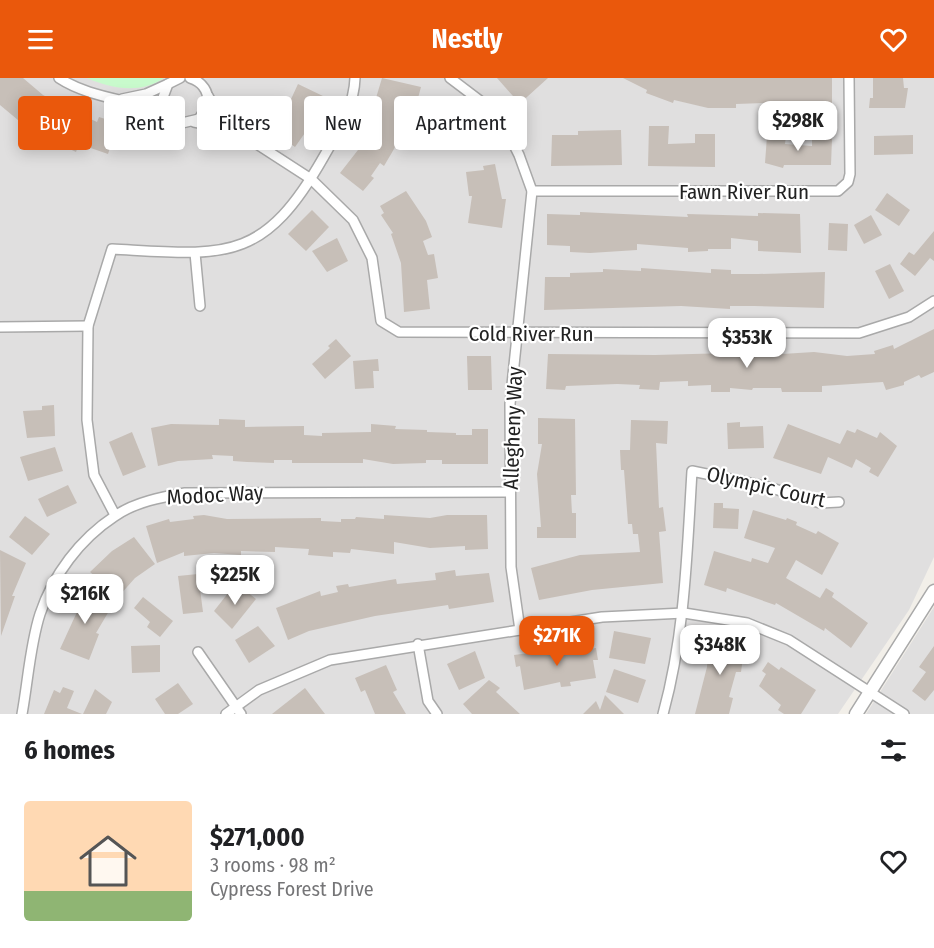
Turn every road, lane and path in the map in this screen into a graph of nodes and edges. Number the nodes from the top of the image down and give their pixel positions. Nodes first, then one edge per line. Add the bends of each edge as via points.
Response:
1 (59, 78) edge
2 (180, 78) edge
3 (190, 78) edge
4 (355, 78) edge
5 (450, 78) edge
6 (849, 78) edge
7 (200, 81) edge
8 (170, 82) edge
9 (110, 96) edge
10 (136, 96) edge
11 (163, 96) edge
12 (208, 96) edge
13 (197, 119) edge
14 (185, 122) edge
15 (194, 122) junction
16 (197, 123) edge
17 (264, 150) edge
18 (311, 179) junction
19 (532, 191) junction
20 (195, 253) junction
21 (934, 301) edge
22 (200, 306) dead end
23 (88, 326) junction
24 (0, 327) edge
25 (518, 334) junction
26 (510, 492) junction
27 (839, 502) dead end
28 (115, 515) junction
29 (934, 591) edge
30 (684, 613) junction
31 (520, 630) junction
32 (417, 644) junction
33 (198, 652) dead end
34 (871, 692) junction
35 (238, 710) edge
36 (22, 714) edge
37 (226, 714) edge
38 (437, 714) edge
39 (663, 714) edge
40 (856, 714) edge
41 (904, 714) edge

1 - 9 street via 73,87
2 - 8 street
3 - 7 street
4 - 18 street via 346,116
5 - 19 street, Allegheny Way via 483,104 507,131
6 - 19 street, Fawn River Run via 849,178 837,191
7 - 12 street, Cold River Run
8 - 10 street
8 - 11 street
13 - 15 street
14 - 15 street, Cold River Run
15 - 16 street, Cold River Run
17 - 18 street, Cold River Run
18 - 20 street via 285,214 257,238 233,248
18 - 25 street, Cold River Run via 343,208 364,237 377,279 381,321 399,332
19 - 25 street, Allegheny Way
20 - 22 street
20 - 23 street via 112,249
21 - 25 street, Cold River Run via 909,317 859,333
23 - 24 street
23 - 28 street via 88,447 94,475
25 - 26 street, Allegheny Way via 510,404
26 - 28 street, Modoc Way via 185,493 142,503
26 - 31 street, Allegheny Way via 511,567
27 - 30 street, Olympic Court via 820,503 765,486 692,471
28 - 36 street, Modoc Way via 65,564 50,588 40,616
29 - 34 street
30 - 31 street via 602,617
30 - 34 street via 747,622 789,640
30 - 39 street
31 - 32 street
32 - 35 street via 330,660 259,690
32 - 38 street via 428,701
33 - 35 street
34 - 40 street
34 - 41 street
35 - 37 street

